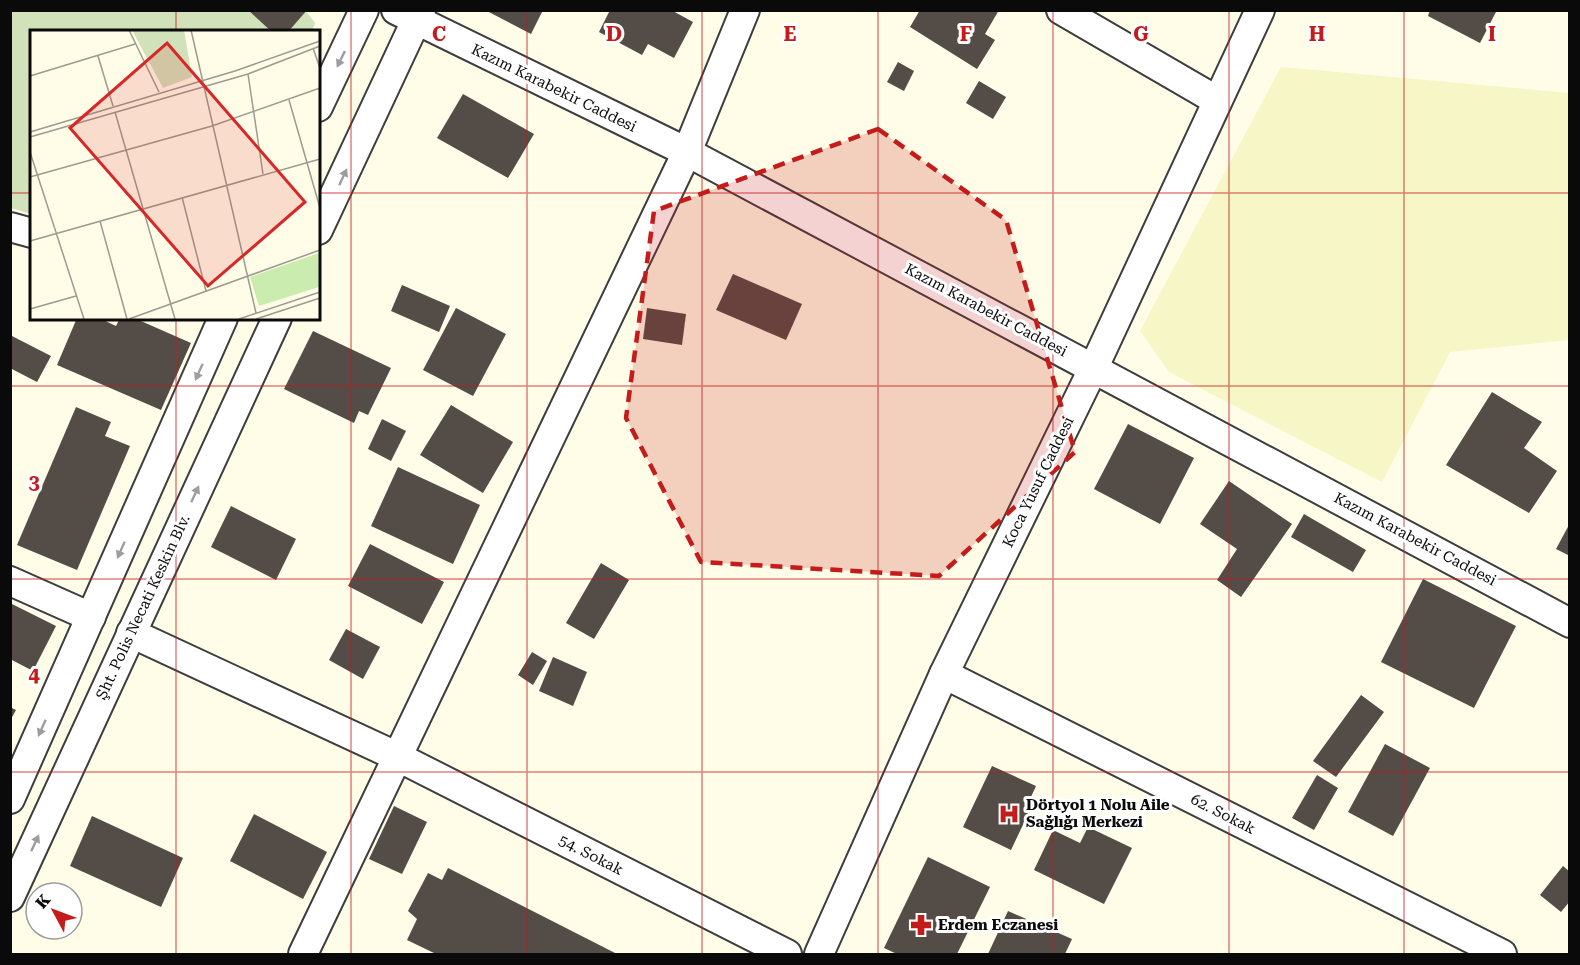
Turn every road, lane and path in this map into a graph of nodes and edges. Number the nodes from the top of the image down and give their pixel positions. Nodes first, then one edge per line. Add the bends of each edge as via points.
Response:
1 (364, 10) edge
2 (745, 10) edge
3 (1061, 10) edge
4 (1260, 10) edge
5 (411, 14) edge
6 (1216, 100) junction
7 (320, 103) edge
8 (687, 152) junction
9 (320, 225) edge
10 (10, 227) edge
11 (30, 232) edge
12 (222, 320) edge
13 (276, 320) edge
14 (1094, 367) junction
15 (10, 581) edge
16 (91, 617) junction
17 (1569, 622) edge
18 (131, 633) junction
19 (944, 674) junction
20 (396, 756) junction
21 (10, 799) edge
22 (10, 897) edge
23 (303, 954) edge
24 (787, 954) edge
25 (819, 954) edge
26 (1502, 954) edge

1 -> 7 street
2 - 8 street
3 - 6 street
4 - 6 street, Koca Yusuf Caddesi
5 - 8 street, Kazım Karabekir Caddesi
9 -> 5 street
6 - 14 street, Koca Yusuf Caddesi
8 - 14 street, Kazım Karabekir Caddesi
8 - 20 street
10 - 11 street
12 -> 16 street
18 -> 13 street, Şht. Polis Necati Keskin Blv.
14 - 17 street, Kazım Karabekir Caddesi
14 - 19 street, Koca Yusuf Caddesi
15 - 16 street
16 -> 21 street
18 - 20 street, 54. Sokak
22 -> 18 street, Şht. Polis Necati Keskin Blv.
19 - 25 street, Koca Yusuf Caddesi
19 - 26 street, 62. Sokak
20 - 23 street
20 - 24 street, 54. Sokak

